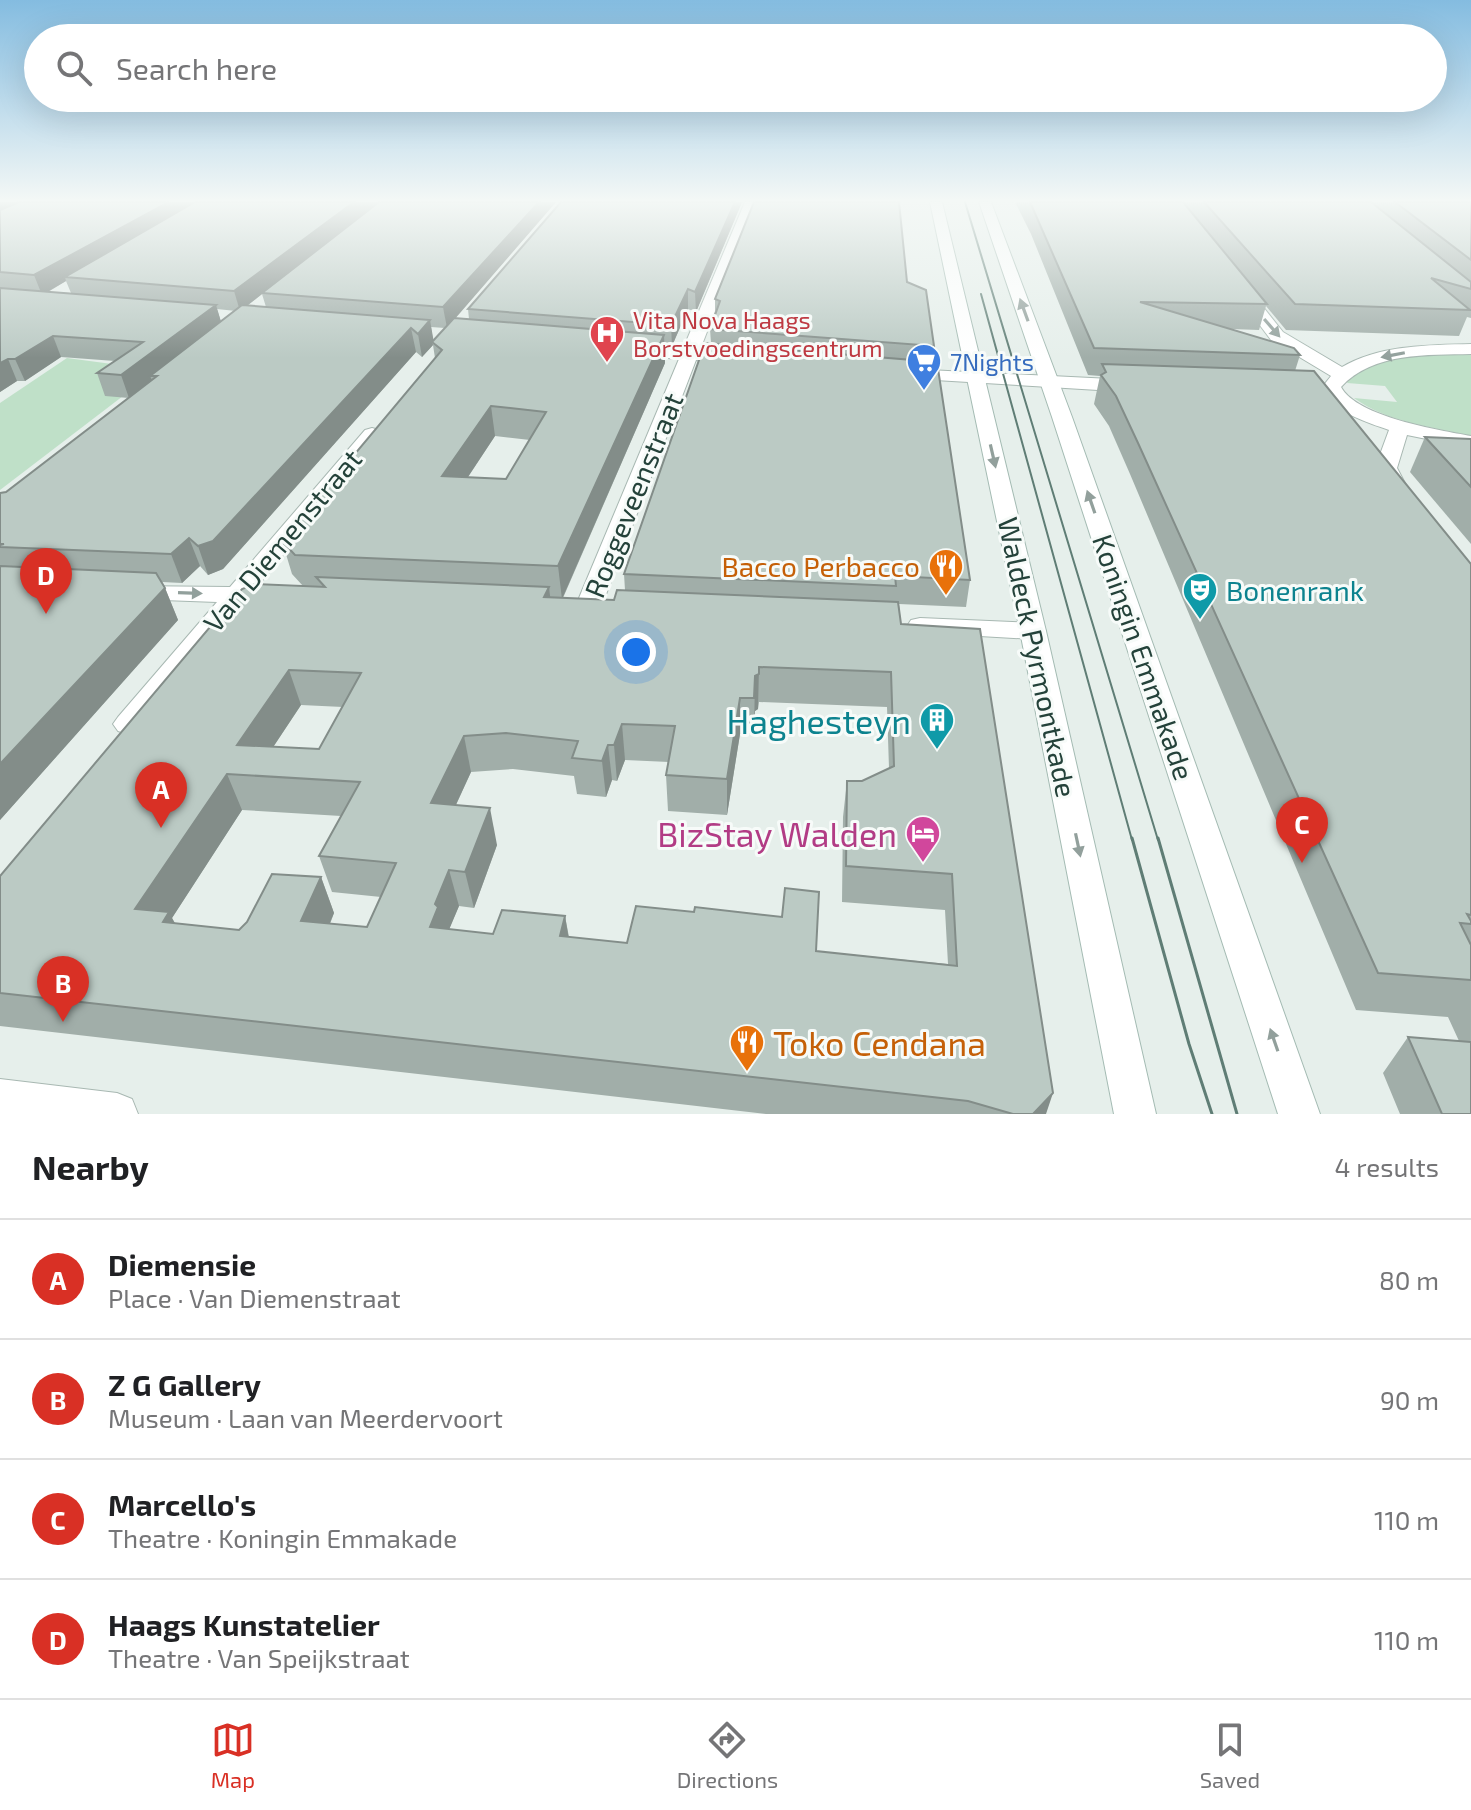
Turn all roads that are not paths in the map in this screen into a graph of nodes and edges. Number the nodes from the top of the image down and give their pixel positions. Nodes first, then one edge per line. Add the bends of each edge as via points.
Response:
1 (730, 254) edge
2 (948, 254) edge
3 (1004, 254) edge
4 (1229, 275) edge
5 (620, 349) edge
6 (1471, 349) edge
7 (690, 355) junction
8 (746, 359) edge
9 (889, 373) edge
10 (976, 380) junction
11 (1050, 383) junction
12 (1330, 386) junction
13 (1150, 387) edge
14 (388, 415) edge
15 (1400, 427) junction
16 (1471, 442) edge
17 (1411, 507) edge
18 (109, 590) edge
19 (234, 595) junction
20 (295, 598) edge
21 (556, 609) edge
22 (587, 610) junction
23 (617, 612) edge
24 (892, 624) edge
25 (1033, 631) junction
26 (107, 750) edge
27 (0, 1099) edge
28 (117, 1114) edge
29 (1135, 1114) edge
30 (1299, 1114) edge

1 - 7 street, Roggeveenstraat
2 - 10 street, Waldeck Pyrmontkade
11 -> 3 street, Koningin Emmakade
4 -> 12 street via 1277,336
5 - 7 street
6 -> 12 street via 1413,351 1375,359
7 - 8 street
7 - 22 street, Roggeveenstraat
9 - 10 street
10 - 11 street
10 -> 25 street, Waldeck Pyrmontkade
11 - 13 street
30 -> 11 street, Koningin Emmakade
12 - 15 street via 1365,414
14 - 19 street, Van Diemenstraat
15 - 16 street
15 - 17 street via 1386,468
18 -> 19 street
19 - 20 street
19 - 26 street, Van Diemenstraat
21 - 22 street
22 - 23 street
24 - 25 street
25 -> 29 street, Waldeck Pyrmontkade
27 - 28 street

